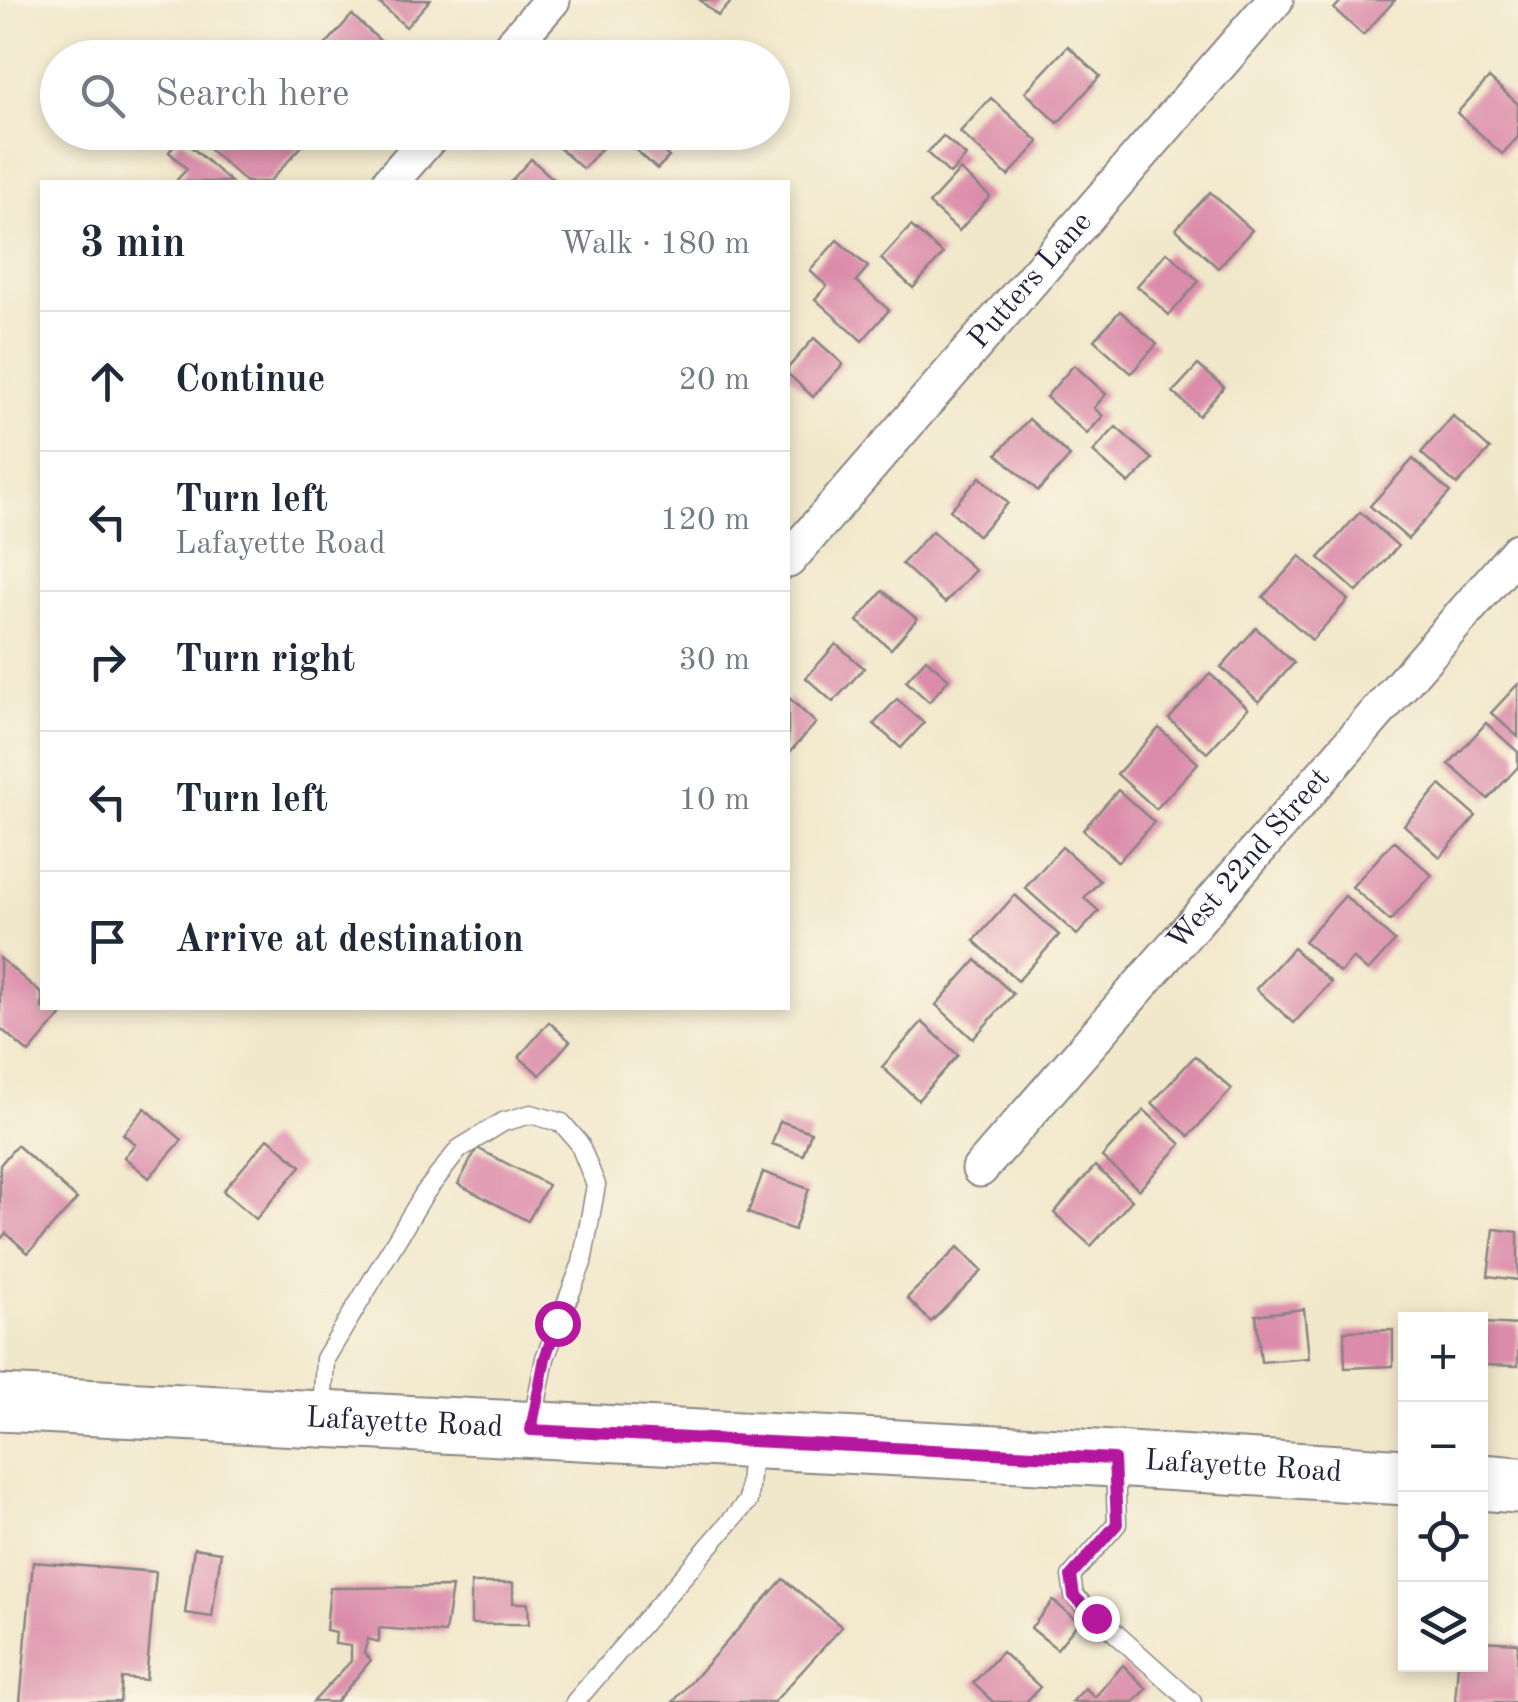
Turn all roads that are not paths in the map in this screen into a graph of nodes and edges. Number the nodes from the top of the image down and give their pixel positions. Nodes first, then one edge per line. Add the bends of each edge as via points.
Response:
1 (552, 0) edge
2 (1275, 0) edge
3 (517, 40) edge
4 (418, 150) edge
5 (392, 180) edge
6 (1518, 552) edge
7 (790, 558) edge
8 (980, 1169) dead end
9 (0, 1404) edge
10 (322, 1420) junction
11 (531, 1430) junction
12 (752, 1441) junction
13 (1114, 1459) junction
14 (1398, 1477) edge
15 (1488, 1483) edge
16 (1518, 1485) edge
17 (575, 1702) edge
18 (1192, 1702) edge

1 - 3 street
2 - 7 street, Putters Lane
4 - 5 street
6 - 8 street, West 22nd Street
9 - 10 main road, Lafayette Road
10 - 11 main road, Lafayette Road
10 - 11 lane via 325,1359 424,1194 459,1149 503,1122 531,1114 562,1122 596,1185 582,1263 545,1358
11 - 12 main road, Lafayette Road
12 - 13 main road, Lafayette Road
12 - 17 lane via 748,1501
13 - 14 main road, Lafayette Road
13 - 18 lane via 1117,1524 1071,1576 1074,1596
15 - 16 main road

